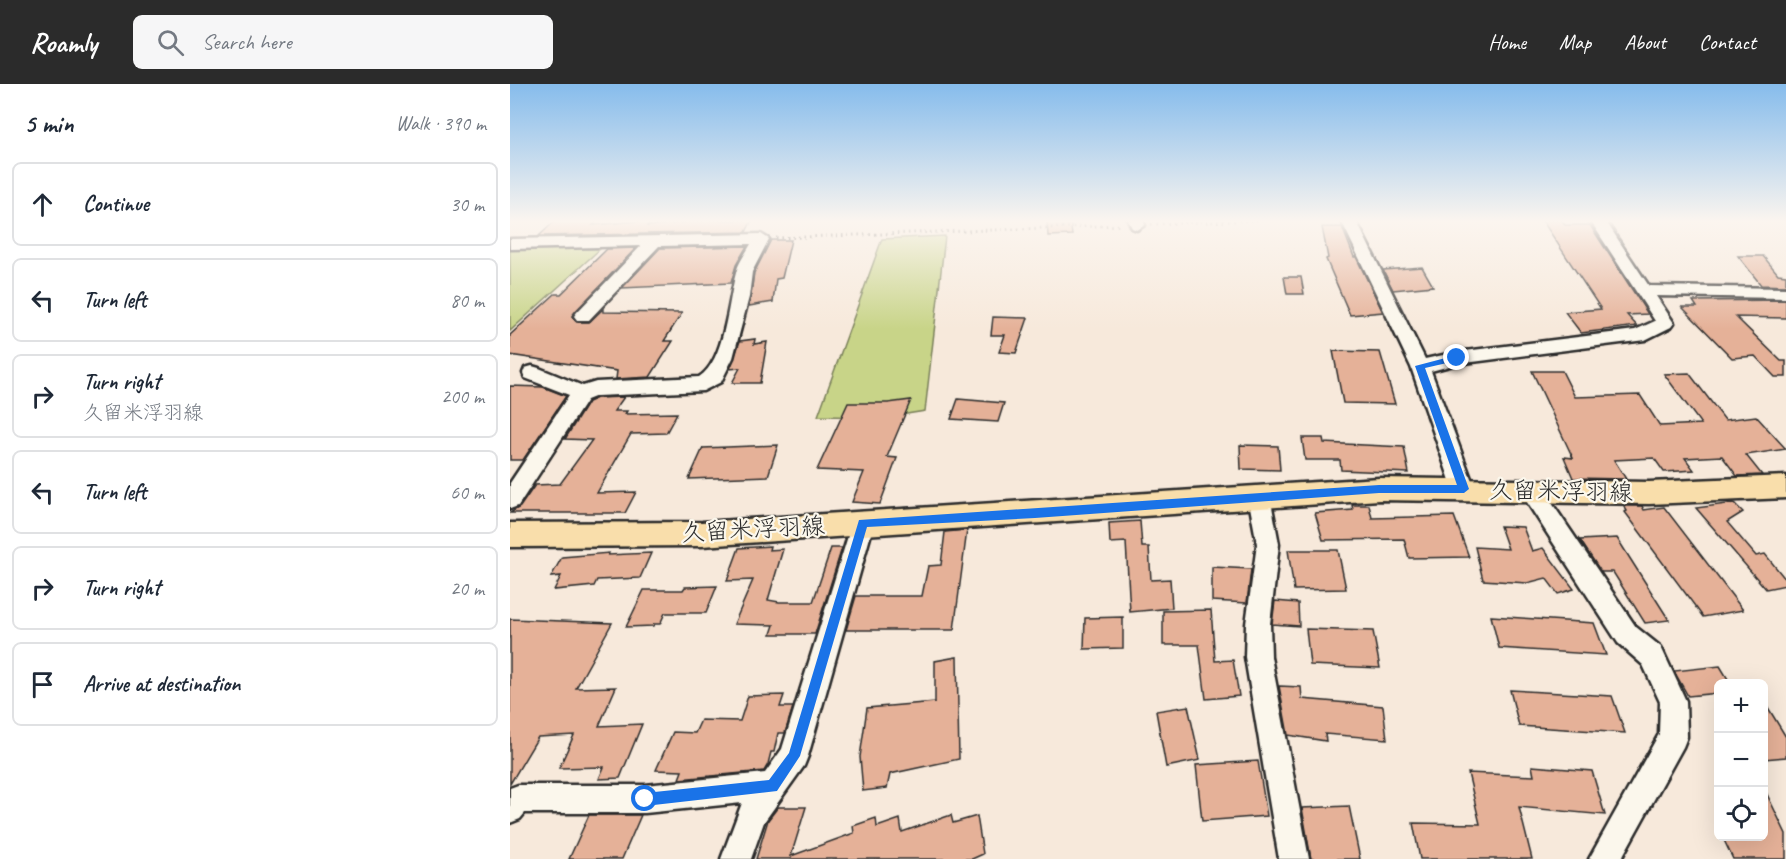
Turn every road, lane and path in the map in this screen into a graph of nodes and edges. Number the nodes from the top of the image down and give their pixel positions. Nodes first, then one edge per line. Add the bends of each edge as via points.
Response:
1 (640, 256) edge
2 (752, 256) edge
3 (1366, 256) edge
4 (1620, 256) edge
5 (1644, 291) junction
6 (1786, 293) edge
7 (583, 316) dead end
8 (1420, 366) junction
9 (532, 373) dead end
10 (579, 395) junction
11 (1786, 487) edge
12 (1464, 489) junction
13 (1531, 490) junction
14 (1259, 496) junction
15 (510, 500) edge
16 (863, 523) junction
17 (510, 534) edge
18 (772, 786) junction
19 (510, 809) edge
20 (736, 859) edge
21 (1294, 859) edge
22 (1604, 859) edge

1 - 7 street
2 - 10 street via 744,272 724,358 714,377 703,384 596,389
3 - 8 street
4 - 5 street
5 - 6 street
5 - 8 street via 1665,323 1639,336
8 - 12 street
9 - 10 street
10 - 15 street
11 - 13 main road, 久留米浮羽線 via 1649,492
12 - 13 main road, 久留米浮羽線
12 - 14 main road, 久留米浮羽線
13 - 22 street via 1627,635 1652,656 1673,701 1673,737
14 - 16 main road, 久留米浮羽線
14 - 21 street via 1268,544 1258,657
16 - 17 main road, 久留米浮羽線 via 702,534
16 - 18 street via 794,756
18 - 19 street via 645,799 518,799
18 - 20 street via 753,813

